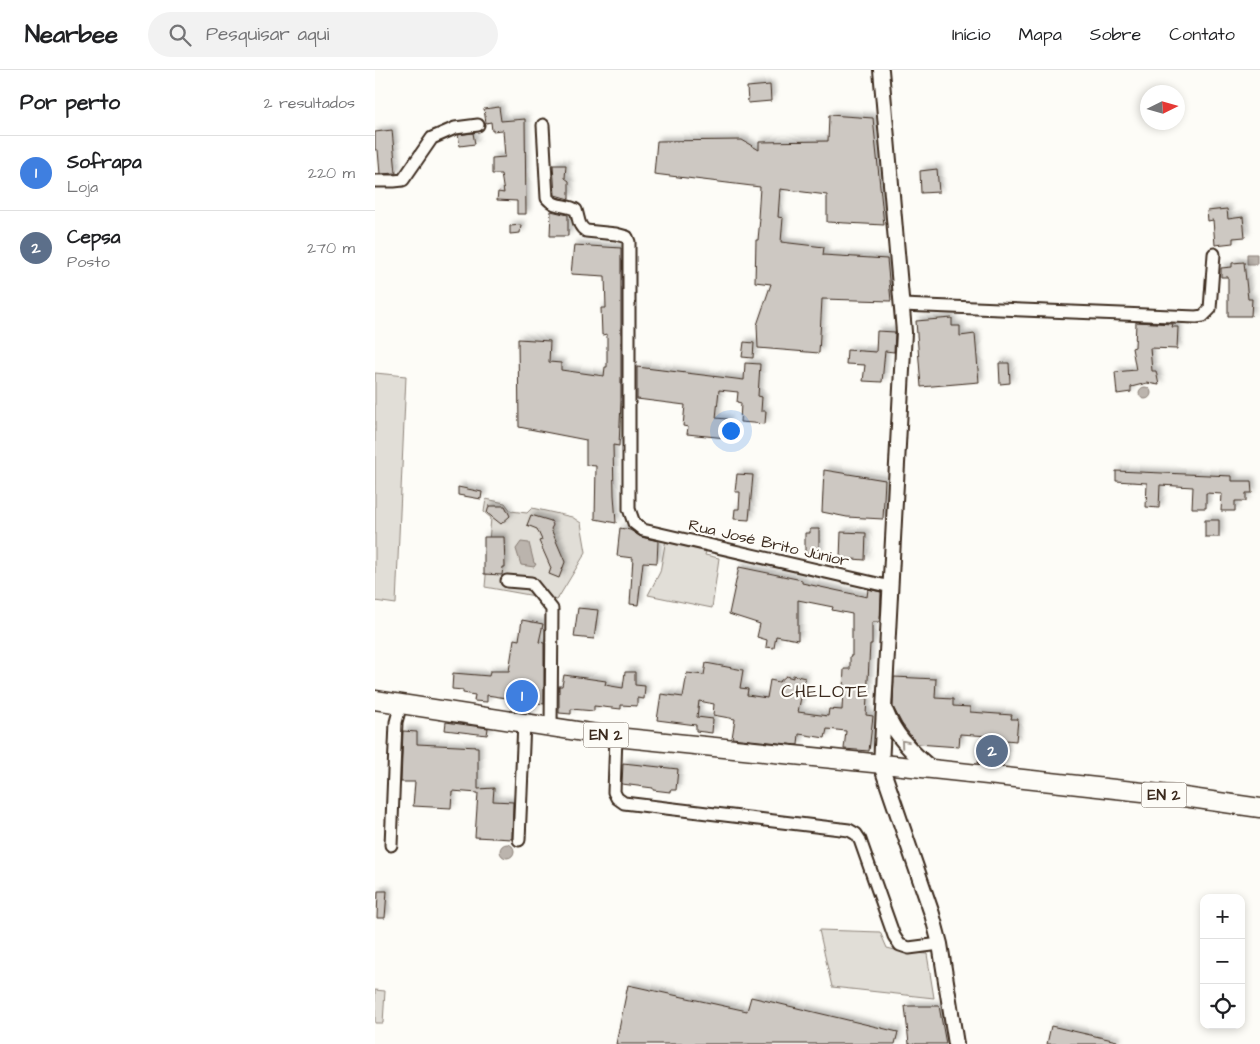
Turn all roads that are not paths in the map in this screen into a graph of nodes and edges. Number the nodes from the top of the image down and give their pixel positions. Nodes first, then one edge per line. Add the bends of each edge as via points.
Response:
1 (881, 70) edge
2 (478, 125) dead end
3 (543, 125) dead end
4 (375, 181) edge
5 (1214, 254) dead end
6 (902, 306) junction
7 (507, 581) dead end
8 (891, 587) junction
9 (375, 700) edge
10 (401, 704) junction
11 (885, 709) junction
12 (524, 722) junction
13 (551, 726) junction
14 (617, 737) junction
15 (881, 765) junction
16 (932, 769) junction
17 (1260, 808) edge
18 (519, 840) dead end
19 (391, 845) dead end
20 (941, 944) junction
21 (956, 1044) edge

1 - 6 street
2 - 4 street via 455,128 432,138 403,180
3 - 8 street, Rua José Brito Júnior via 547,198 551,203 576,210 579,224 586,231 621,235 629,242 629,509 634,523 643,530
5 - 6 street via 1210,309 1203,316
6 - 8 street via 904,332
7 - 13 street via 531,583 552,608
8 - 11 street
9 - 10 main road, EN 2
10 - 12 main road, EN 2
10 - 19 street via 396,722
11 - 15 street
16 -> 11 street via 916,757 900,738
12 - 13 main road, EN 2
12 - 18 street
13 - 14 main road, EN 2
14 - 15 main road, EN 2
14 - 20 street via 614,792 624,803 849,830 860,840 900,945 909,948
15 - 16 main road, EN 2
15 - 20 street
16 - 17 main road, EN 2
20 - 21 street

